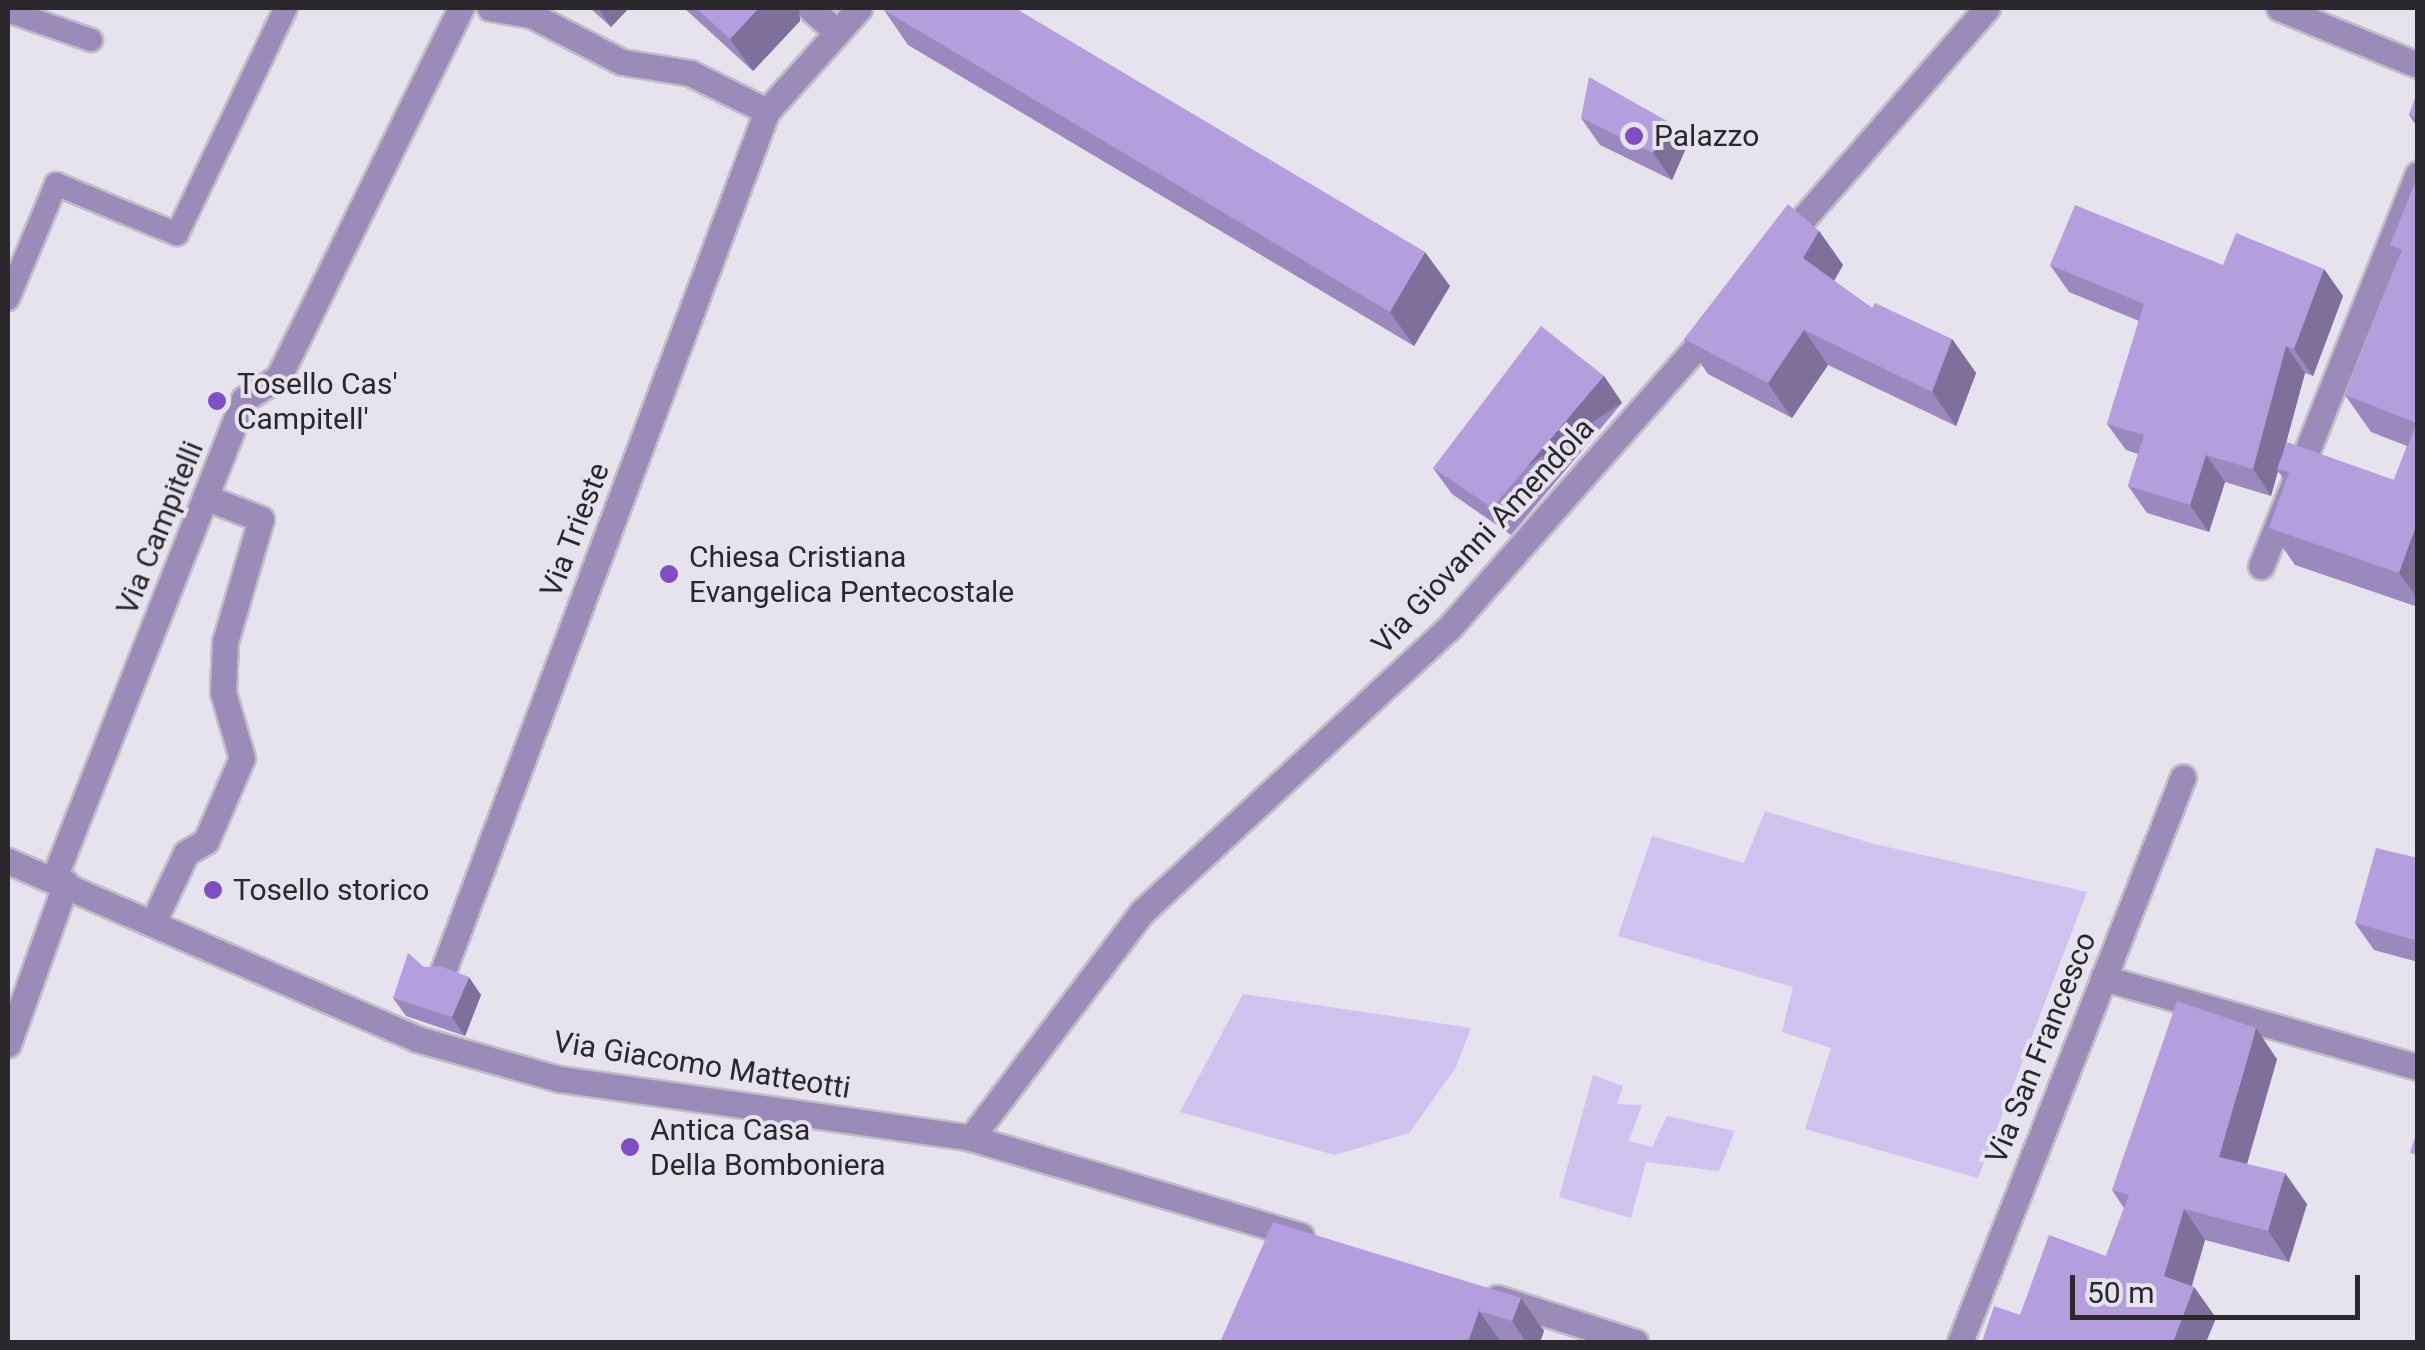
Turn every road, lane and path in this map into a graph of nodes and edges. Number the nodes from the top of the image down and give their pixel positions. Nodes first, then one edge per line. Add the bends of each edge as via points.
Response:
1 (286, 8) edge
2 (462, 8) edge
3 (490, 8) edge
4 (810, 8) edge
5 (858, 8) edge
6 (1987, 8) edge
7 (2279, 8) edge
8 (8, 11) edge
9 (534, 11) edge
10 (837, 32) junction
11 (91, 40) dead end
12 (2418, 65) edge
13 (767, 111) junction
14 (2418, 174) edge
15 (1759, 272) edge
16 (8, 299) edge
17 (1734, 303) edge
18 (207, 498) junction
19 (2260, 566) dead end
20 (2183, 777) dead end
21 (8, 861) edge
22 (60, 880) junction
23 (153, 922) junction
24 (443, 972) edge
25 (2104, 978) junction
26 (8, 1044) edge
27 (2418, 1067) edge
28 (972, 1138) junction
29 (1288, 1232) junction
30 (1324, 1243) edge
31 (1271, 1263) edge
32 (1471, 1290) edge
33 (1635, 1342) edge
34 (1960, 1342) edge

1 - 16 lane via 177,234 56,184
2 - 18 street, Via Campitelli via 278,378 244,399
3 - 9 street
4 - 10 street
5 - 10 street, Via Trieste
6 - 15 street
7 - 12 street
8 - 11 lane
9 - 13 street via 622,62 690,73
10 - 13 street, Via Trieste
13 - 24 street, Via Trieste
14 - 19 street
17 - 28 street, Via Giovanni Amendola via 1448,629 1142,912
18 - 22 street, Via Campitelli
18 - 23 street via 261,520 225,642 223,692 242,758 206,841 186,853
20 - 25 street, Via San Francesco
21 - 22 street, Via Giacomo Matteotti
22 - 23 street, Via Giacomo Matteotti
22 - 26 street, Via Campitelli
23 - 28 street, Via Giacomo Matteotti via 417,1039 559,1078
25 - 27 street
25 - 34 street, Via San Francesco
28 - 29 street, Via Giacomo Matteotti
29 - 30 street, Via Giacomo Matteotti
29 - 31 street
32 - 33 street

